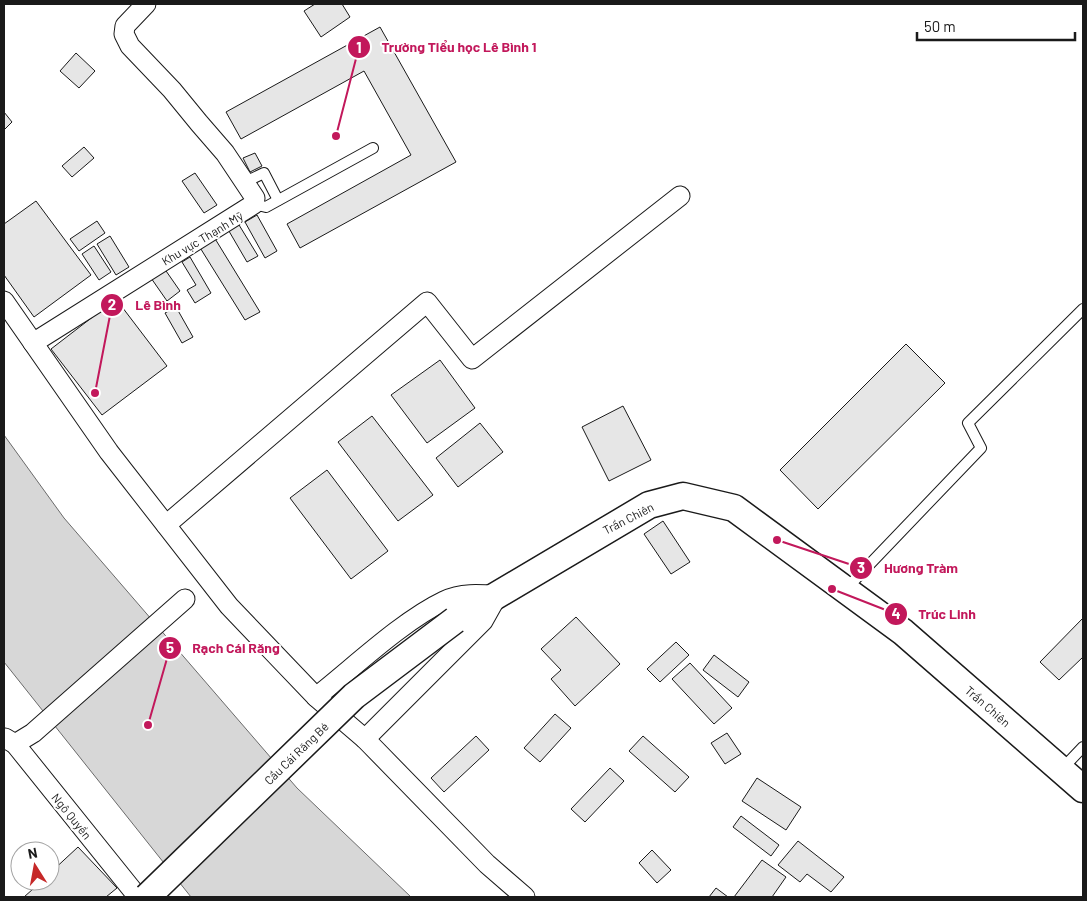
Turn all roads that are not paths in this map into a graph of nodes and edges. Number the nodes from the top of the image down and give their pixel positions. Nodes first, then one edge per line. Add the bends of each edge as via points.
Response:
1 (146, 4) edge
2 (373, 148) dead end
3 (245, 182) junction
4 (680, 196) dead end
5 (278, 200) junction
6 (254, 204) junction
7 (4, 301) edge
8 (1083, 309) edge
9 (33, 343) junction
10 (166, 525) junction
11 (845, 589) junction
12 (497, 596) junction
13 (185, 599) dead end
14 (455, 620) joint
15 (316, 697) junction
16 (365, 739) junction
17 (9, 741) edge
18 (1083, 747) edge
19 (1062, 770) junction
20 (1083, 789) edge
21 (138, 897) edge
22 (147, 897) edge
23 (525, 897) edge

1 - 3 street, Khu vực Thạnh Mỹ via 124,26 130,46 172,90
2 - 5 lane
3 - 5 lane via 264,173
3 - 6 street, Khu vực Thạnh Mỹ via 255,198
4 - 10 street via 472,359 427,302
5 - 6 lane via 266,207
6 - 9 street, Khu vực Thạnh Mỹ
7 - 9 street
8 - 11 lane via 968,423 981,448
9 - 10 street via 109,452
10 - 15 street via 229,606
11 - 12 street, Trần Chiên via 734,508 683,496 649,504
11 - 19 street, Trần Chiên via 903,632
12 - 14 street, Trần Chiên
12 - 15 street via 469,594 445,600 409,623
12 - 16 street via 483,620
13 - 17 street via 33,734
14 - 22 street, Cầu Cái Răng Bé, bridge via 354,696
15 - 16 street
16 - 23 street via 486,864
17 - 21 street, Ngô Quyền
18 - 19 lane
19 - 20 street, Trần Chiên

